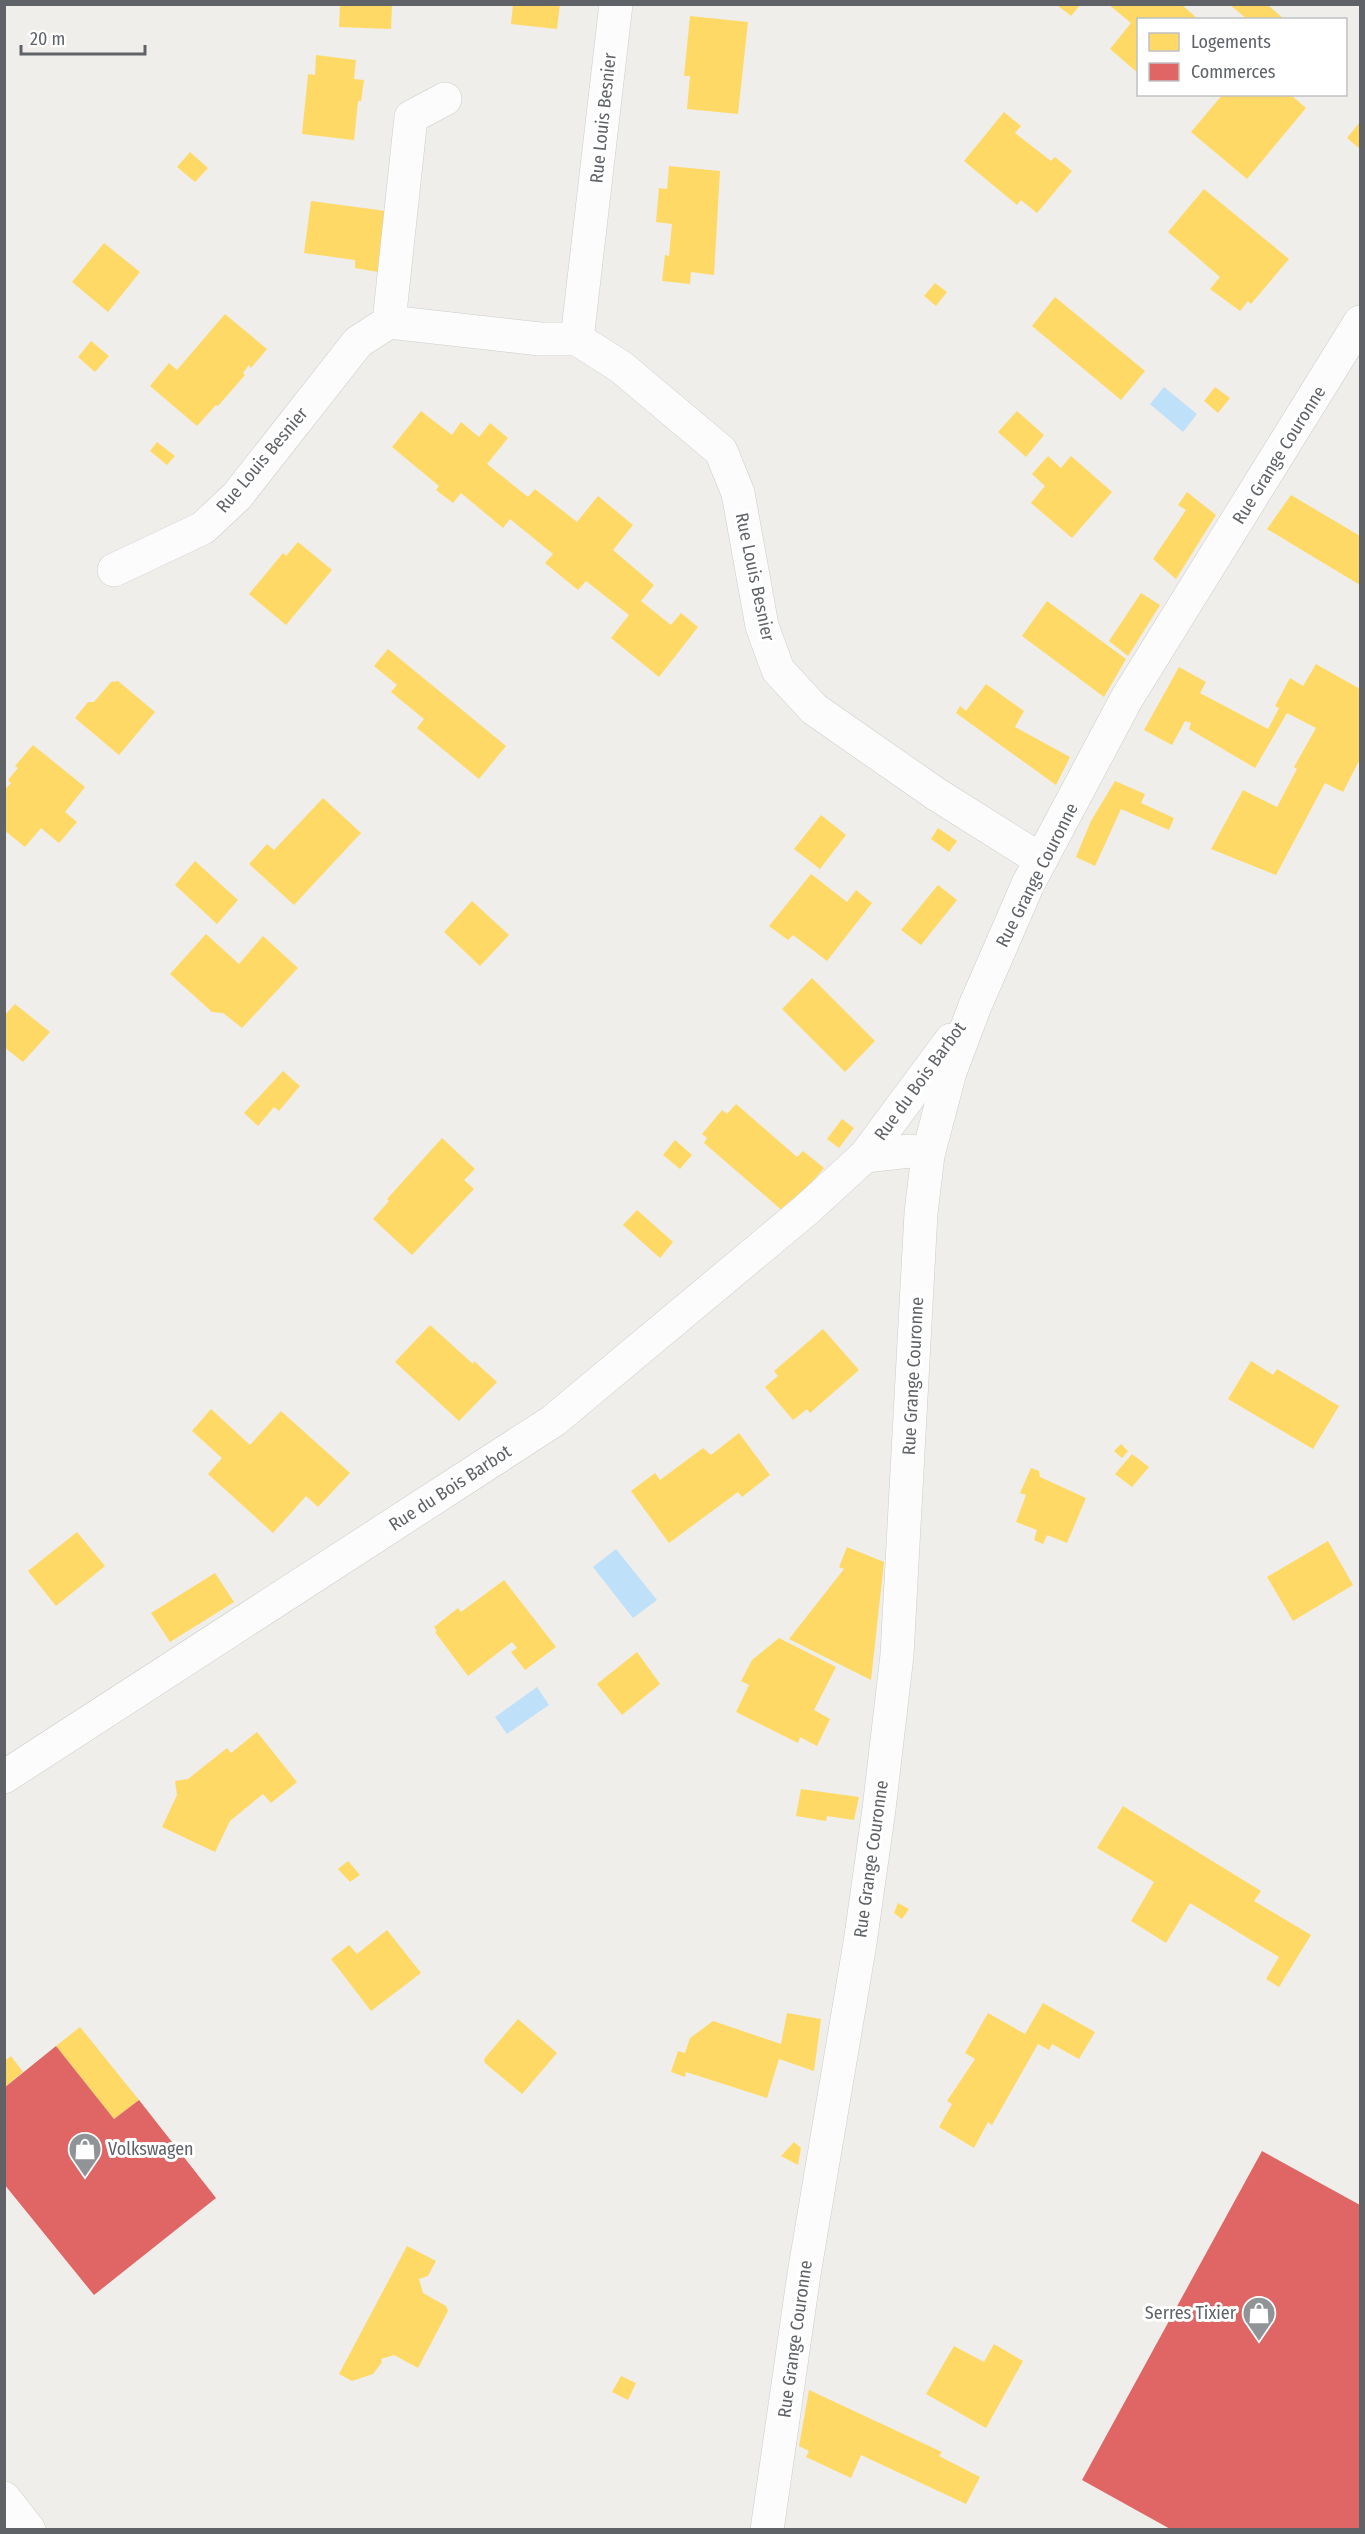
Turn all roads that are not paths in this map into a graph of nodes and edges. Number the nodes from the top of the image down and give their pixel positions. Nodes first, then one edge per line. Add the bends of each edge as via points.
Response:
1 (616, 4) edge
2 (445, 99) dead end
3 (389, 322) junction
4 (1360, 322) edge
5 (577, 339) junction
6 (114, 570) dead end
7 (1041, 860) junction
8 (975, 1006) junction
9 (928, 1155) junction
10 (865, 1156) junction
11 (4, 1777) edge
12 (4, 2498) edge
13 (29, 2529) edge
14 (767, 2529) edge

1 - 5 street, Rue Louis Besnier
2 - 3 street via 411,117
3 - 5 street via 540,339
3 - 6 street, Rue Louis Besnier via 357,342 237,496 203,528
4 - 7 street, Rue Grange Couronne via 1127,699
5 - 7 street, Rue Louis Besnier via 621,367 721,451 738,493 762,626 778,670 814,709 936,794
7 - 8 street, Rue Grange Couronne
8 - 9 street, Rue Grange Couronne via 950,1072
8 - 10 street, Rue du Bois Barbot
9 - 10 street, Rue du Bois Barbot via 910,1151
9 - 14 street, Rue Grange Couronne via 921,1213 897,1655 879,1809
10 - 11 street, Rue du Bois Barbot via 553,1421
12 - 13 street

